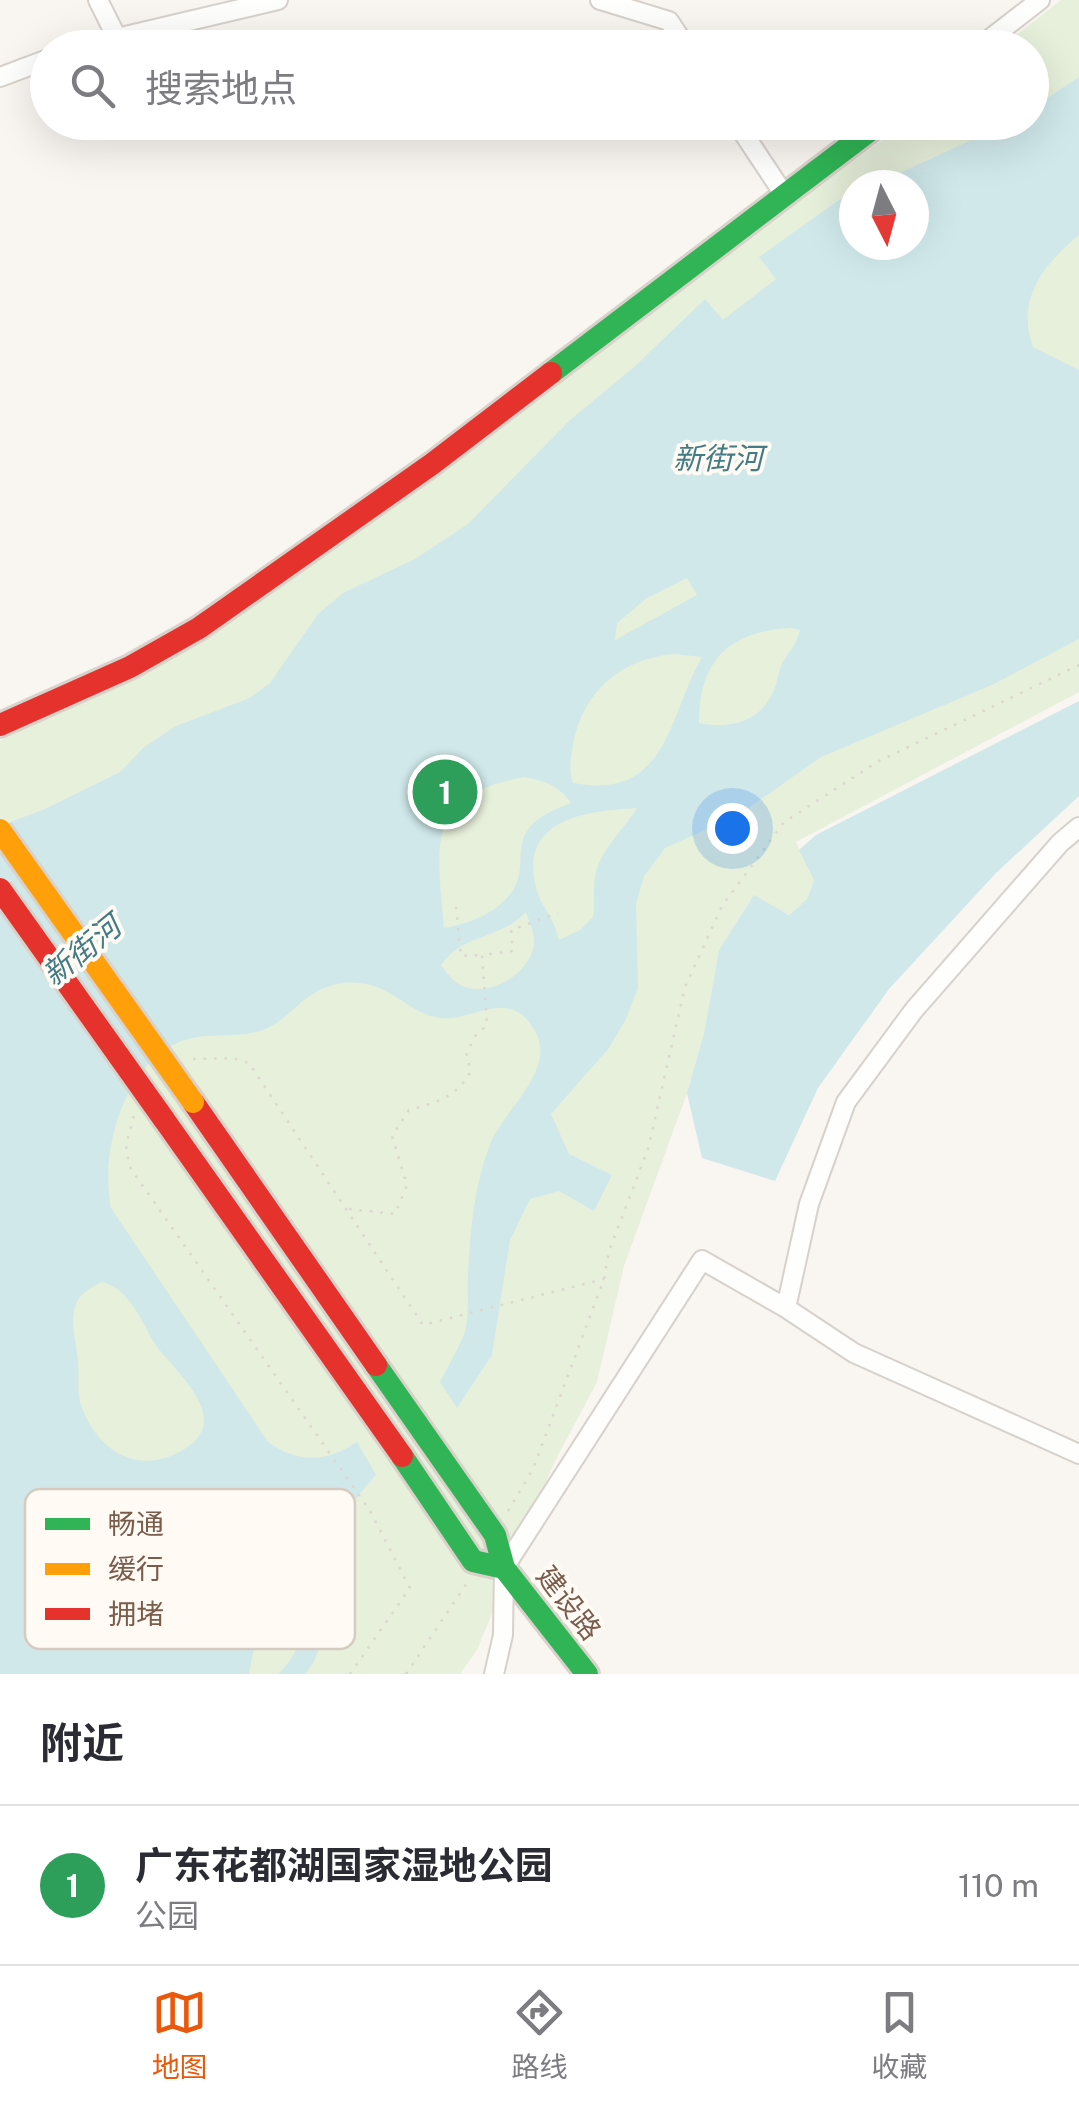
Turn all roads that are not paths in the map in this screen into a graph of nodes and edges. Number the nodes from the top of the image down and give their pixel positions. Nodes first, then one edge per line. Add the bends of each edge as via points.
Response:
1 (98, 0) edge
2 (278, 0) edge
3 (600, 0) edge
4 (1040, 0) edge
5 (113, 30) edge
6 (151, 30) edge
7 (675, 30) edge
8 (1001, 30) edge
9 (30, 66) edge
10 (0, 77) edge
11 (748, 140) edge
12 (858, 140) edge
13 (785, 196) junction
14 (0, 725) edge
15 (1079, 827) edge
16 (0, 830) edge
17 (0, 889) edge
18 (786, 1308) junction
19 (1079, 1454) edge
20 (504, 1568) junction
21 (494, 1674) edge
22 (587, 1674) edge

1 - 5 street
2 - 6 street
3 - 7 street via 669,21
4 - 8 street
9 - 10 street
11 - 13 street
12 - 13 main road
13 - 14 main road via 432,464 199,628
15 - 18 street via 914,1010 846,1102 809,1204
16 - 20 main road, bridge via 396,1388 495,1535
17 - 20 main road, bridge via 473,1561
18 - 19 street via 854,1353
18 - 20 street via 702,1260
20 - 21 street via 503,1634
20 - 22 main road, 建设路

